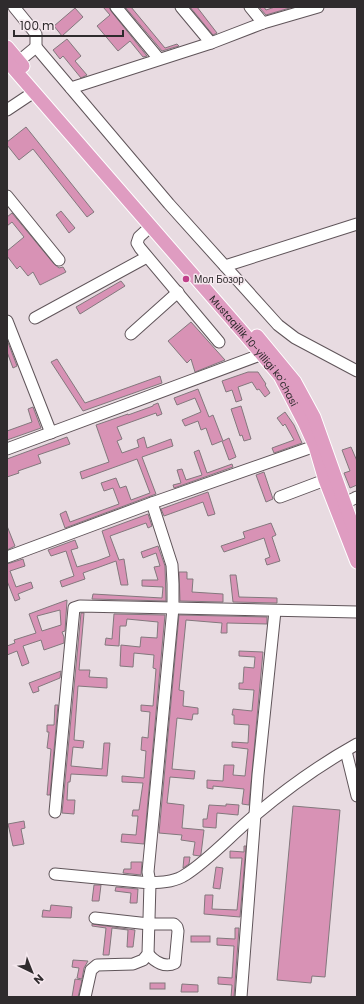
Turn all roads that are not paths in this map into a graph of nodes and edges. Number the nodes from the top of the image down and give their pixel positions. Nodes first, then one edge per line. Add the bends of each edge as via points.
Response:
1 (14, 7) edge
2 (116, 7) edge
3 (181, 7) edge
4 (250, 7) edge
5 (318, 7) edge
6 (263, 23) junction
7 (211, 43) junction
8 (36, 47) junction
9 (7, 48) edge
10 (159, 59) junction
11 (13, 61) edge
12 (71, 88) junction
13 (34, 92) junction
14 (7, 110) edge
15 (9, 203) edge
16 (357, 224) edge
17 (151, 226) junction
18 (147, 257) junction
19 (59, 260) dead end
20 (225, 266) junction
21 (178, 292) junction
22 (35, 318) dead end
23 (7, 321) edge
24 (131, 334) dead end
25 (219, 342) dead end
26 (266, 352) junction
27 (357, 371) edge
28 (51, 433) junction
29 (315, 446) junction
30 (7, 449) edge
31 (325, 480) junction
32 (280, 497) dead end
33 (357, 497) edge
34 (152, 503) junction
35 (345, 503) junction
36 (357, 538) edge
37 (7, 557) edge
38 (357, 562) edge
39 (173, 608) junction
40 (274, 611) junction
41 (357, 612) edge
42 (357, 744) edge
43 (346, 750) junction
44 (357, 796) edge
45 (55, 812) dead end
46 (255, 816) junction
47 (55, 874) dead end
48 (150, 883) junction
49 (95, 918) dead end
50 (149, 924) junction
51 (148, 954) junction
52 (85, 997) edge
53 (240, 997) edge

1 - 8 street via 36,34
2 - 10 street
3 - 7 street
4 - 6 street
5 - 6 street
6 - 7 street
7 - 10 street
8 - 11 street
8 - 12 street
9 - 11 main road, Mustaqillik 10-yilligi ko'chasi
10 - 12 street
11 - 13 main road, Mustaqillik 10-yilligi ko'chasi
11 - 26 main road, Mustaqillik 10-yilligi ko'chasi
12 - 20 street
13 - 14 street
13 - 17 main road, Mustaqillik 10-yilligi ko'chasi
15 - 19 street
16 - 20 street
17 - 18 street via 139,237 137,243
17 - 26 main road, Mustaqillik 10-yilligi ko'chasi
18 - 21 street
18 - 22 street
20 - 27 street via 278,325 295,338
21 - 24 street
21 - 25 street
23 - 28 street
26 - 28 street
26 - 29 main road, Mustaqillik 10-yilligi ko'chasi via 294,401
26 - 35 main road, Mustaqillik 10-yilligi ko'chasi via 295,382 314,417
28 - 30 street
29 - 31 main road, Mustaqillik 10-yilligi ko'chasi
29 - 34 street
31 - 32 street
31 - 38 main road, Mustaqillik 10-yilligi ko'chasi
33 - 35 street
34 - 37 street
34 - 39 street via 172,565
35 - 36 main road, Mustaqillik 10-yilligi ko'chasi
39 - 40 street
39 - 45 street via 74,608
39 - 48 street via 148,872
40 - 41 street
40 - 46 street
42 - 43 street
43 - 44 street
43 - 46 street
46 - 48 street via 184,876 168,882
46 - 53 street
47 - 48 street
48 - 50 street
49 - 50 street
50 - 51 street
50 - 51 street via 174,924 178,931 175,963 159,963
51 - 52 street via 143,960 133,964 97,965 91,970

